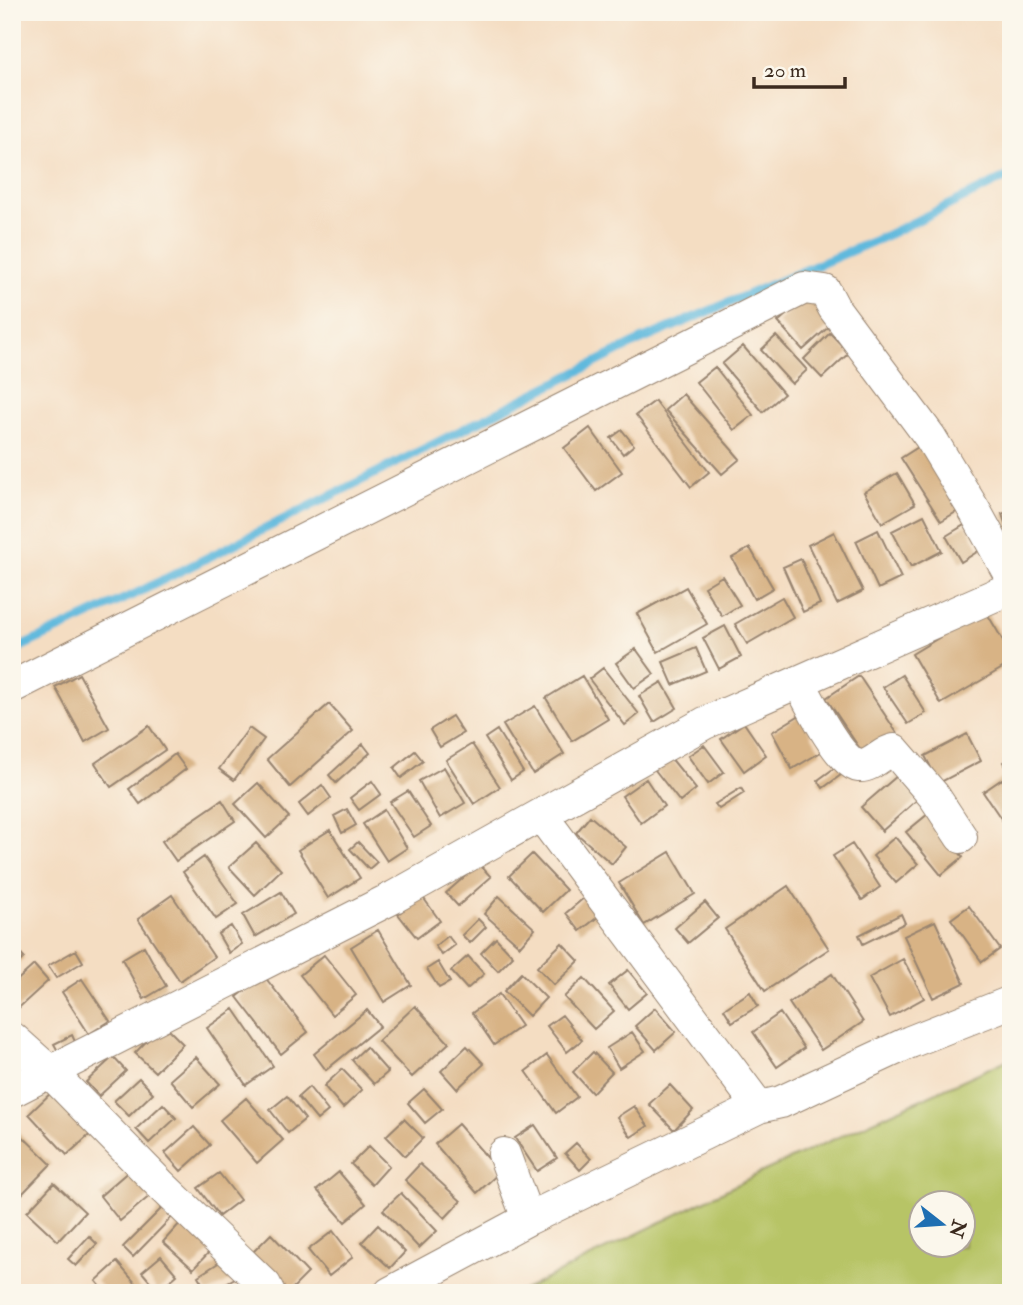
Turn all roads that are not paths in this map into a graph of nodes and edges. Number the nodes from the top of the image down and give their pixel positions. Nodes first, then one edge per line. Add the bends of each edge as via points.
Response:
1 (1011, 577) edge
2 (1011, 588) edge
3 (799, 682) junction
4 (12, 687) edge
5 (541, 815) junction
6 (961, 837) dead end
7 (1011, 1002) edge
8 (12, 1038) edge
9 (51, 1073) junction
10 (12, 1091) edge
11 (759, 1107) junction
12 (504, 1154) dead end
13 (528, 1219) junction
14 (269, 1293) edge
15 (390, 1293) edge

1 - 4 street via 930,437 825,291 804,288
2 - 3 street
3 - 5 street via 705,723
3 - 6 street via 850,762 865,765 894,750 934,796
5 - 9 street via 394,897
5 - 11 street
7 - 11 street via 910,1042 781,1102
8 - 9 street
9 - 10 street
9 - 14 street
11 - 13 street
12 - 13 street
13 - 15 street

